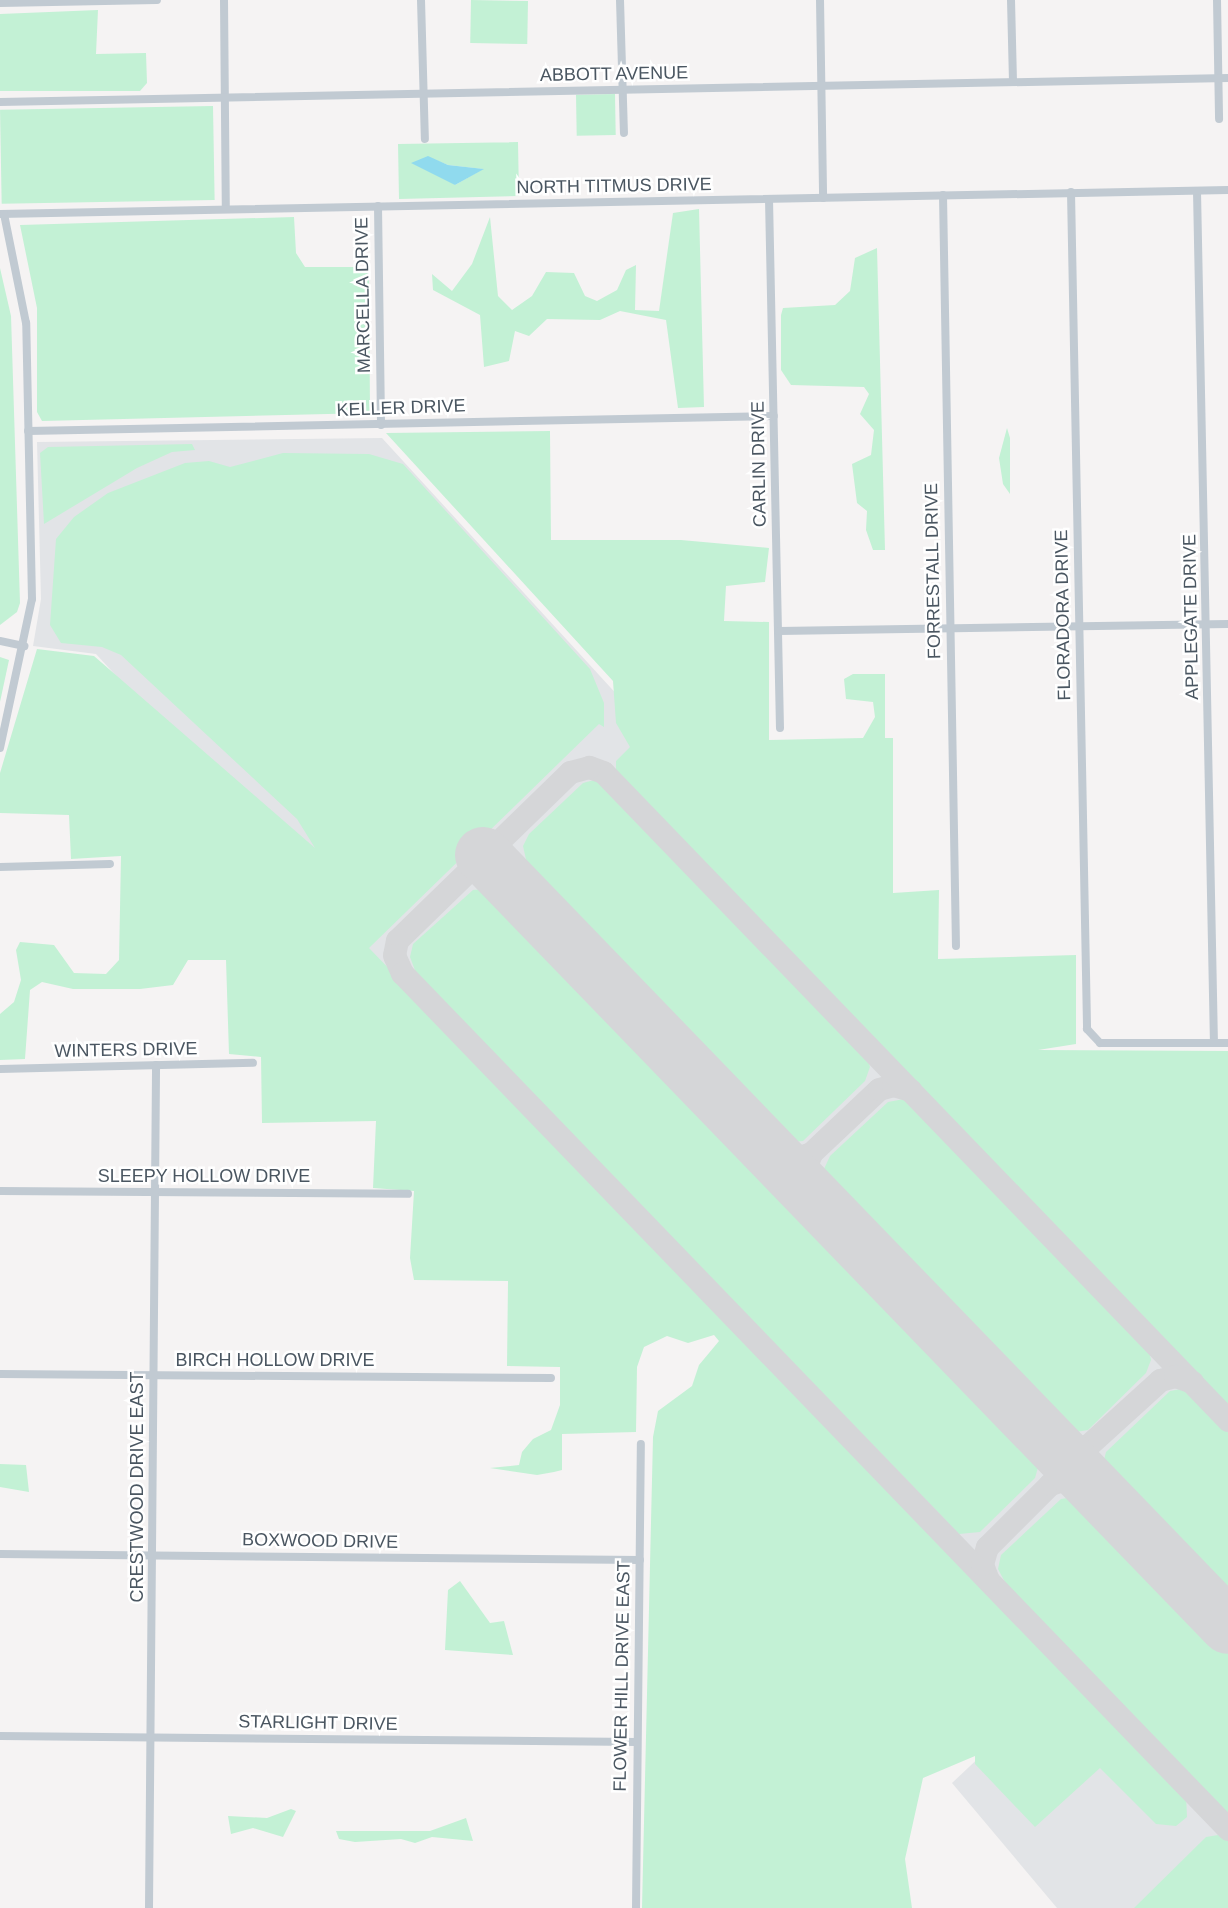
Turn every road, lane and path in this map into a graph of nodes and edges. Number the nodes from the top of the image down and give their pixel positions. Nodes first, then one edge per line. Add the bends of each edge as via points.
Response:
1 (157, 0) edge
2 (224, 0) edge
3 (421, 0) edge
4 (620, 0) edge
5 (820, 0) edge
6 (1011, 0) edge
7 (1217, 0) edge
8 (0, 3) edge
9 (1224, 78) edge
10 (1013, 82) junction
11 (821, 86) junction
12 (623, 89) junction
13 (423, 93) junction
14 (225, 96) junction
15 (0, 102) edge
16 (1219, 119) dead end
17 (624, 134) dead end
18 (425, 139) dead end
19 (1228, 190) edge
20 (1197, 191) junction
21 (1071, 192) junction
22 (943, 195) junction
23 (823, 198) junction
24 (769, 199) junction
25 (378, 206) junction
26 (226, 209) junction
27 (2, 214) edge
28 (774, 416) junction
29 (381, 425) junction
30 (29, 431) junction
31 (1228, 624) edge
32 (1207, 625) junction
33 (1079, 626) junction
34 (950, 629) junction
35 (779, 631) junction
36 (0, 642) edge
37 (24, 646) junction
38 (780, 728) dead end
39 (0, 748) edge
40 (110, 864) dead end
41 (0, 867) edge
42 (956, 946) dead end
43 (1214, 1043) junction
44 (1228, 1043) edge
45 (253, 1063) dead end
46 (156, 1065) junction
47 (0, 1069) edge
48 (0, 1191) edge
49 (156, 1192) junction
50 (408, 1194) dead end
51 (0, 1374) edge
52 (153, 1375) junction
53 (551, 1378) dead end
54 (641, 1444) dead end
55 (0, 1554) edge
56 (152, 1555) junction
57 (640, 1560) junction
58 (0, 1736) edge
59 (151, 1738) junction
60 (636, 1742) junction
61 (149, 1908) edge
62 (636, 1908) edge

1 - 8 street
2 - 14 street
3 - 13 street
4 - 12 street
5 - 11 street
6 - 10 street
7 - 9 street
9 - 10 street, ABBOTT AVENUE
9 - 16 street
10 - 11 street, ABBOTT AVENUE
11 - 12 street, ABBOTT AVENUE
11 - 23 street
12 - 13 street, ABBOTT AVENUE
12 - 17 street
13 - 14 street, ABBOTT AVENUE
13 - 18 street
14 - 15 street, ABBOTT AVENUE
14 - 26 street
19 - 20 street, NORTH TITMUS DRIVE
20 - 21 street, NORTH TITMUS DRIVE
20 - 32 street, APPLEGATE DRIVE
21 - 22 street, NORTH TITMUS DRIVE
21 - 33 street, FLORADORA DRIVE
22 - 23 street, NORTH TITMUS DRIVE
22 - 34 street, FORRESTALL DRIVE
23 - 24 street, NORTH TITMUS DRIVE
24 - 25 street, NORTH TITMUS DRIVE
24 - 28 street, CARLIN DRIVE
25 - 26 street, NORTH TITMUS DRIVE
25 - 29 street, MARCELLA DRIVE
26 - 27 street, NORTH TITMUS DRIVE
27 - 30 street via 24,306
28 - 29 street, KELLER DRIVE
28 - 35 street, CARLIN DRIVE
29 - 30 street, KELLER DRIVE
30 - 37 street via 32,599
31 - 32 street
32 - 33 street
32 - 43 street, APPLEGATE DRIVE
33 - 34 street
33 - 43 street, FLORADORA DRIVE via 1090,1036 1100,1043
34 - 35 street
34 - 42 street, FORRESTALL DRIVE
35 - 38 street, CARLIN DRIVE
36 - 37 street
37 - 39 street
40 - 41 street
43 - 44 street
45 - 46 street, WINTERS DRIVE
46 - 47 street, WINTERS DRIVE
46 - 49 street, CRESTWOOD DRIVE EAST
48 - 49 street, SLEEPY HOLLOW DRIVE
49 - 50 street, SLEEPY HOLLOW DRIVE
49 - 52 street, CRESTWOOD DRIVE EAST
51 - 52 street, BIRCH HOLLOW DRIVE
52 - 53 street, BIRCH HOLLOW DRIVE
52 - 56 street, CRESTWOOD DRIVE EAST
54 - 57 street, FLOWER HILL DRIVE EAST
55 - 56 street, BOXWOOD DRIVE
56 - 57 street, BOXWOOD DRIVE
56 - 59 street, CRESTWOOD DRIVE EAST
57 - 60 street, FLOWER HILL DRIVE EAST
58 - 59 street, STARLIGHT DRIVE
59 - 60 street, STARLIGHT DRIVE
59 - 61 street, CRESTWOOD DRIVE EAST
60 - 62 street, FLOWER HILL DRIVE EAST

